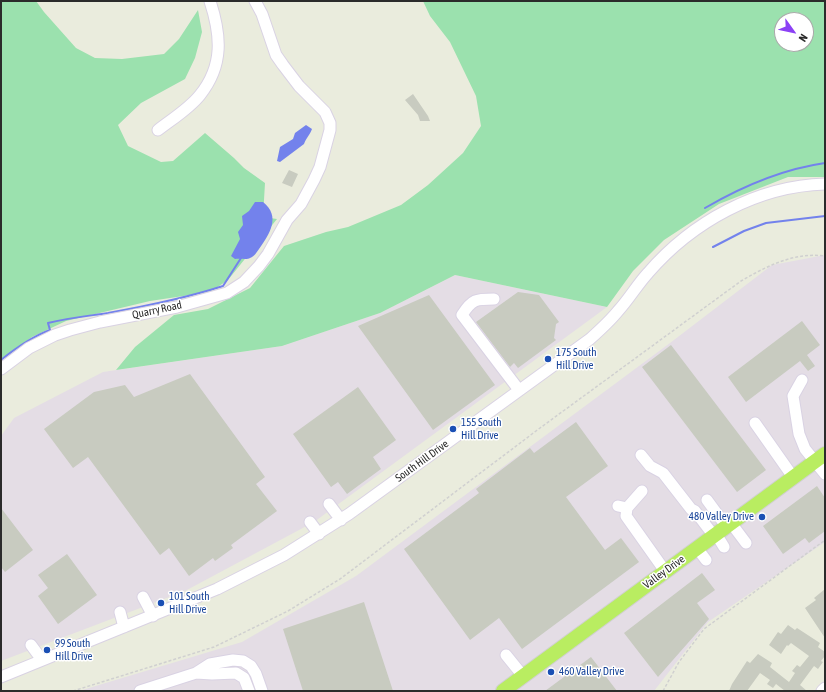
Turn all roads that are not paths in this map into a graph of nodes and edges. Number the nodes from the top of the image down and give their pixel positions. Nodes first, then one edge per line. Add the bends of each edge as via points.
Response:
1 (210, 1) edge
2 (255, 1) edge
3 (158, 130) dead end
4 (825, 184) edge
5 (494, 299) dead end
6 (1, 369) edge
7 (802, 380) dead end
8 (519, 390) junction
9 (755, 423) dead end
10 (641, 454) dead end
11 (820, 458) edge
12 (825, 474) edge
13 (793, 477) junction
14 (642, 491) dead end
15 (707, 500) dead end
16 (329, 504) dead end
17 (341, 520) junction
18 (310, 522) dead end
19 (722, 530) junction
20 (319, 534) junction
21 (746, 543) dead end
22 (724, 547) dead end
23 (697, 548) junction
24 (706, 560) dead end
25 (665, 571) junction
26 (143, 597) dead end
27 (120, 612) dead end
28 (153, 616) junction
29 (124, 628) junction
30 (31, 645) dead end
31 (506, 655) dead end
32 (42, 660) junction
33 (196, 673) junction
34 (523, 676) junction
35 (1, 677) edge
36 (825, 688) edge
37 (508, 690) edge
38 (140, 691) edge
39 (249, 691) edge
40 (262, 691) edge
41 (822, 691) edge

1 - 3 street via 219,38 214,70 200,95
2 - 6 street, Quarry Road via 276,54 299,86 325,112 330,123 320,167 301,204 287,220 277,240 244,282 227,293 55,335 29,348
4 - 8 street, South Hill Drive via 796,186 766,194 736,206 701,226 658,261 596,334
5 - 8 street via 479,299 469,304 462,315
7 - 11 street via 793,396 799,434 805,449
8 - 17 street, South Hill Drive
9 - 13 street
10 - 19 street via 650,466 664,473 691,509
11 - 12 street
11 - 13 main road, Valley Drive
13 - 19 main road, Valley Drive
14 - 25 street via 622,507
15 - 19 street
16 - 17 street
17 - 20 street, South Hill Drive
18 - 20 street
19 - 21 street
19 - 22 street
19 - 23 main road, Valley Drive
20 - 28 street, South Hill Drive via 284,556 238,579
23 - 24 street
23 - 25 main road, Valley Drive
25 - 34 main road, Valley Drive
26 - 28 street
27 - 29 street
28 - 29 street, South Hill Drive
29 - 32 street, South Hill Drive
30 - 32 street
31 - 34 street
32 - 35 street, South Hill Drive
33 - 38 street
33 - 39 street via 236,672 244,678
33 - 40 street via 210,664 243,661 251,666
34 - 37 main road, Valley Drive
36 - 41 street

